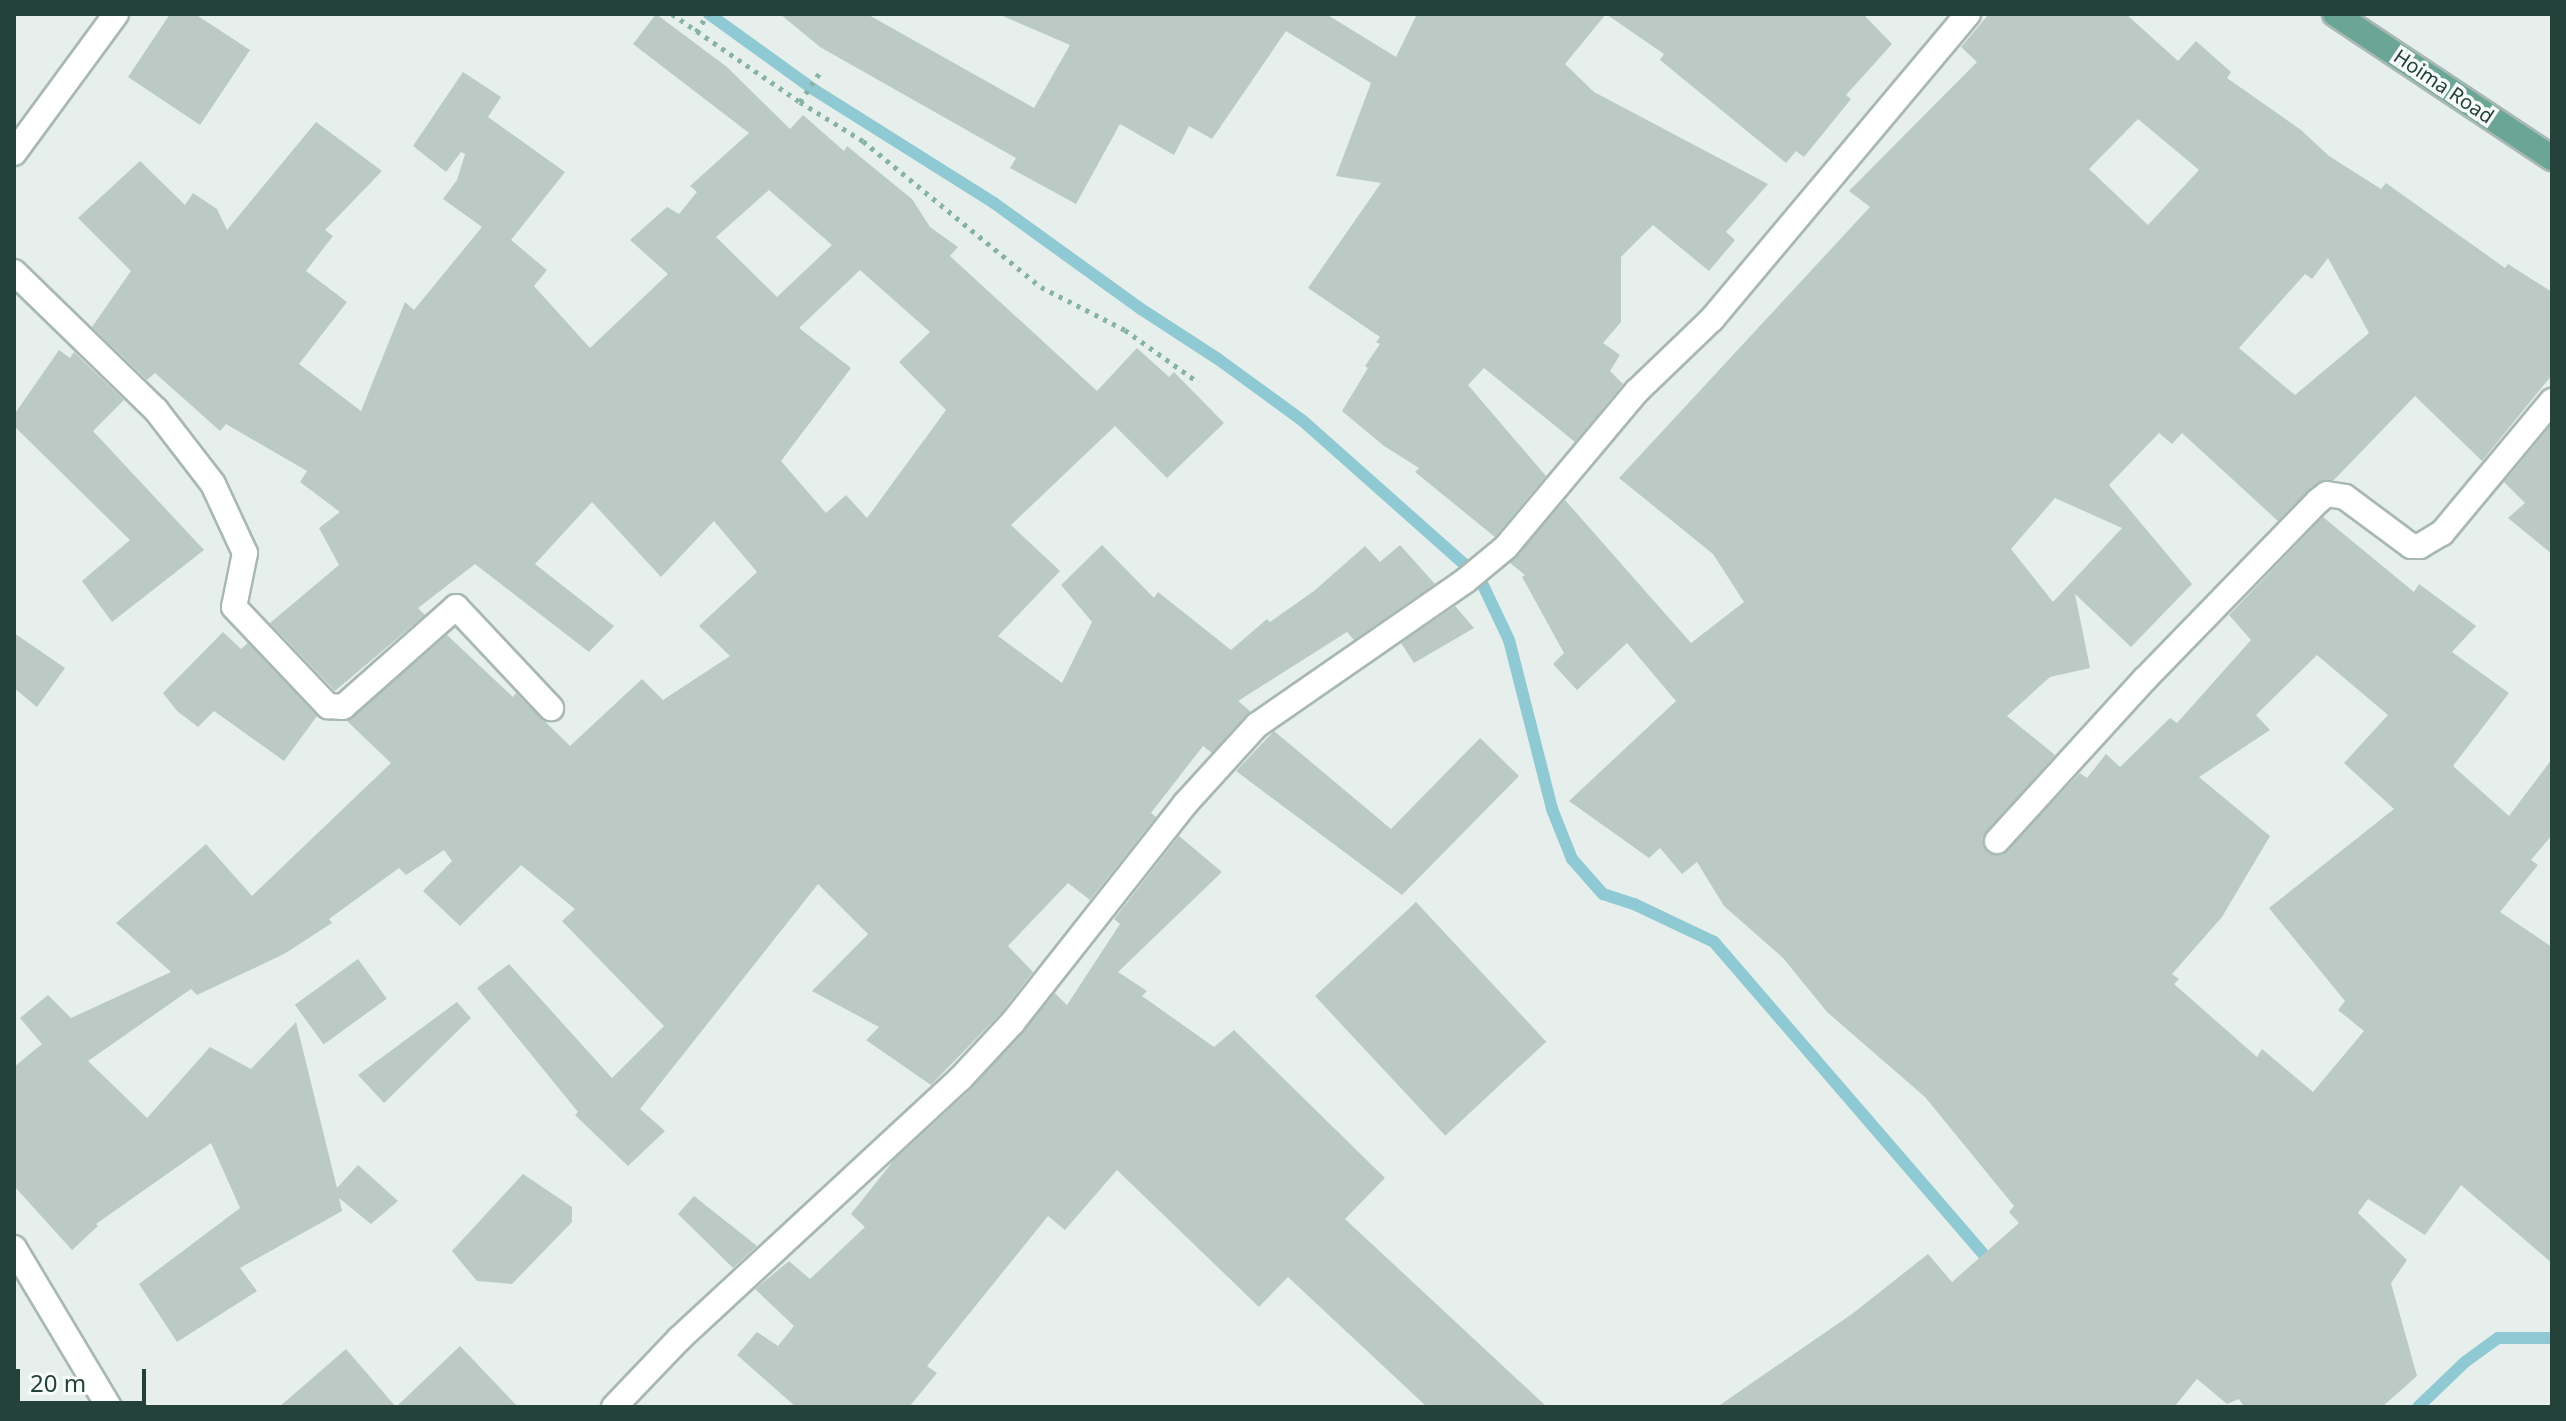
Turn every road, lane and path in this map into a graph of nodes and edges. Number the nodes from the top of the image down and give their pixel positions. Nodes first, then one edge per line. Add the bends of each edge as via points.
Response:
1 (116, 14) edge
2 (672, 14) edge
3 (708, 14) edge
4 (1968, 14) edge
5 (2335, 14) edge
6 (696, 32) junction
7 (820, 72) dead end
8 (800, 102) junction
9 (14, 153) edge
10 (2552, 158) edge
11 (14, 272) edge
12 (1198, 382) dead end
13 (2552, 401) edge
14 (551, 708) dead end
15 (1997, 841) dead end
16 (14, 1248) edge
17 (109, 1407) edge
18 (614, 1407) edge

1 - 9 street
2 - 6 path
3 - 6 path
4 - 18 street via 1712,319 1637,391 1506,547 1257,725 1185,804 1023,1010 961,1078 679,1339
5 - 10 main road, Hoima Road
6 - 8 path
7 - 8 path
8 - 12 path via 863,141 1041,287 1125,330
11 - 14 street via 156,410 213,484 245,553 234,607 328,706 343,707 456,607
13 - 15 street via 2442,533 2420,546 2411,546 2345,497 2327,494 2318,501
16 - 17 street

